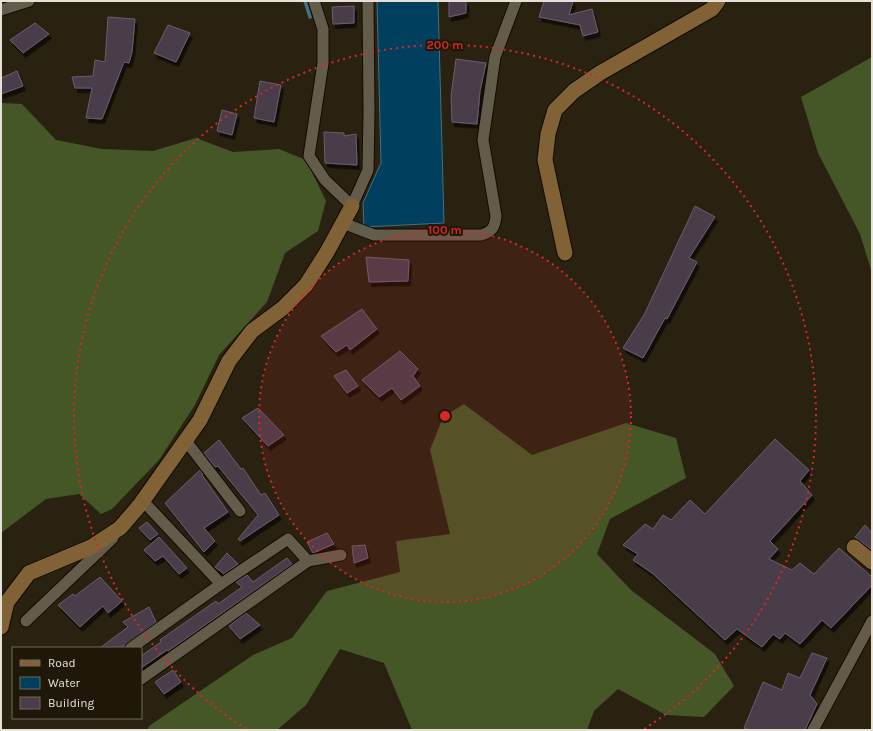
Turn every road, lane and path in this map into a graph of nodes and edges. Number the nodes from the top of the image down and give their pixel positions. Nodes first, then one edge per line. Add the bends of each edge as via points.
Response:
1 (29, 1) edge
2 (314, 1) edge
3 (368, 1) edge
4 (516, 1) edge
5 (718, 1) edge
6 (1, 10) edge
7 (352, 206) junction
8 (343, 223) junction
9 (565, 253) dead end
10 (186, 441) junction
11 (143, 500) junction
12 (240, 511) dead end
13 (120, 528) junction
14 (854, 547) dead end
15 (341, 556) dead end
16 (308, 561) junction
17 (872, 562) edge
18 (220, 584) junction
19 (26, 621) dead end
20 (872, 621) edge
21 (1, 627) edge
22 (132, 647) edge
23 (142, 678) edge
24 (813, 730) edge

1 - 6 street
2 - 7 street via 323,29 323,63 309,156 325,180
3 - 7 street via 368,170
4 - 8 street via 495,57 483,140 496,216 492,230 482,235 374,235
5 - 9 street via 712,9 574,91 555,110 548,134 545,160
7 - 8 street
8 - 10 street via 306,285 283,308 252,331 229,361 200,420
10 - 11 street
10 - 12 street
11 - 13 street
11 - 18 street
13 - 19 street via 110,542
13 - 21 street via 91,547 29,573 7,602
14 - 17 street
15 - 16 street
16 - 18 street via 288,539
16 - 23 street
18 - 22 street
20 - 24 street

